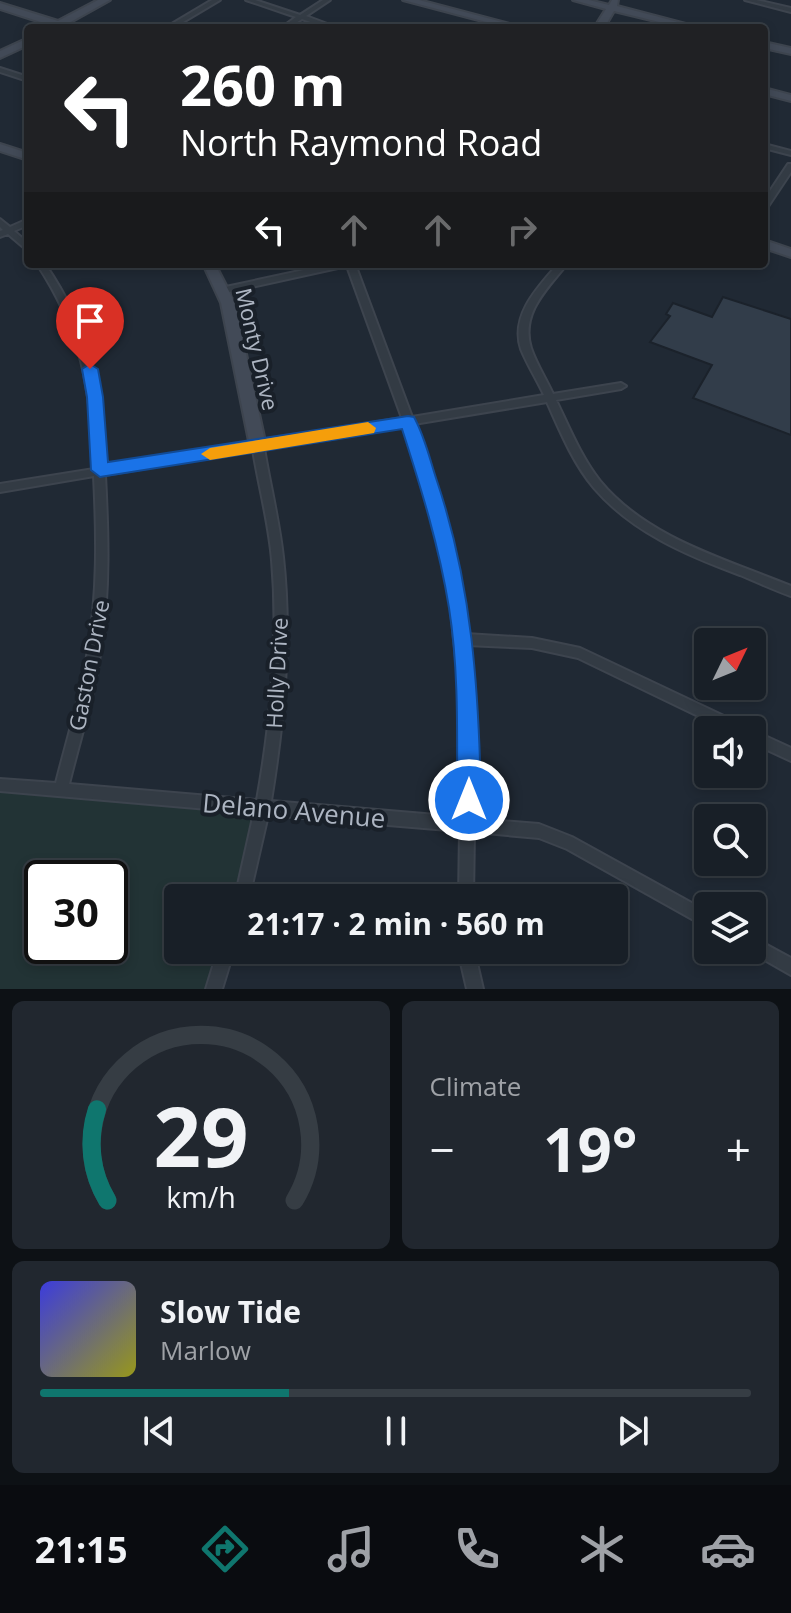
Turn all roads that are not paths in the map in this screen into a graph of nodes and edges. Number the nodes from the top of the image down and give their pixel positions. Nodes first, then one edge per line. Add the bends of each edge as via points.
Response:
1 (105, 0) edge
2 (217, 0) edge
3 (249, 0) edge
4 (327, 0) edge
5 (408, 0) edge
6 (578, 0) edge
7 (748, 0) edge
8 (614, 4) edge
9 (0, 6) edge
10 (791, 10) edge
11 (300, 17) junction
12 (50, 24) edge
13 (59, 24) edge
14 (175, 24) edge
15 (290, 24) edge
16 (322, 24) edge
17 (504, 24) edge
18 (602, 24) edge
19 (682, 24) edge
20 (24, 43) edge
21 (768, 46) edge
22 (791, 51) edge
23 (0, 55) edge
24 (0, 70) edge
25 (24, 78) edge
26 (768, 92) edge
27 (791, 98) edge
28 (0, 147) edge
29 (768, 147) edge
30 (791, 153) edge
31 (24, 156) edge
32 (791, 166) edge
33 (768, 200) edge
34 (0, 222) edge
35 (24, 224) edge
36 (10, 230) junction
37 (0, 234) edge
38 (24, 244) edge
39 (768, 245) edge
40 (791, 253) edge
41 (44, 268) edge
42 (211, 268) edge
43 (326, 268) edge
44 (352, 268) edge
45 (560, 268) edge
46 (224, 290) junction
47 (621, 386) dead end
48 (551, 398) junction
49 (408, 422) junction
50 (258, 446) junction
51 (100, 470) junction
52 (0, 488) edge
53 (791, 591) edge
54 (462, 639) junction
55 (711, 716) edge
56 (766, 743) edge
57 (791, 755) edge
58 (0, 785) edge
59 (61, 790) junction
60 (262, 807) junction
61 (468, 825) junction
62 (245, 884) edge
63 (466, 884) edge
64 (694, 912) edge
65 (766, 953) edge
66 (222, 964) edge
67 (469, 964) edge
68 (791, 967) edge
69 (214, 989) edge
70 (475, 989) edge

1 - 13 street
2 - 14 street
3 - 11 street
4 - 11 street
5 - 17 street
6 - 8 street
7 - 10 street
8 - 18 street
8 - 19 street
9 - 12 street
11 - 15 street
11 - 16 street
20 - 23 street
21 - 22 street
24 - 25 street
26 - 27 street
28 - 31 street
29 - 30 street
32 - 33 street
34 - 36 street
35 - 36 street
36 - 37 street
36 - 38 street
39 - 40 street
41 - 51 street, Gaston Drive via 68,306 86,351
42 - 46 street, Monty Drive
43 - 46 street
44 - 49 street
45 - 48 street via 531,301 523,326 526,348
46 - 50 street, Monty Drive
47 - 48 street
48 - 49 street
48 - 53 street via 591,476 627,513 671,540
49 - 50 street
49 - 54 street via 443,530
50 - 51 street
50 - 60 street, Holly Drive via 272,513 280,607 275,719
51 - 52 street
51 - 59 street, Gaston Drive via 103,585 95,650
54 - 55 street via 541,644 580,653
54 - 61 street
56 - 57 street
58 - 59 street, Delano Avenue
59 - 60 street, Delano Avenue
60 - 61 street, Delano Avenue
60 - 62 street, Holly Drive
61 - 63 street
61 - 64 street, Delano Avenue via 550,833
65 - 68 street
66 - 69 street
67 - 70 street

